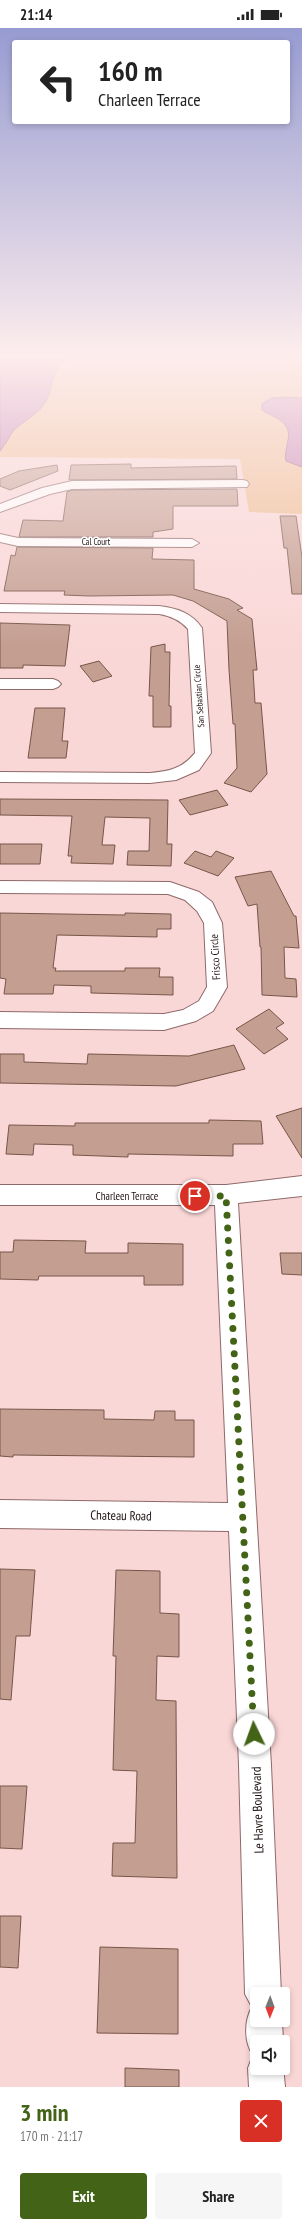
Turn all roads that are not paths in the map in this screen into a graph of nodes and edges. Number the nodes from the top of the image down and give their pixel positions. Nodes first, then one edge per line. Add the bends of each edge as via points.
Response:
1 (243, 484) dead end
2 (0, 508) edge
3 (0, 538) edge
4 (192, 542) dead end
5 (0, 608) edge
6 (0, 684) edge
7 (53, 684) dead end
8 (0, 777) edge
9 (0, 887) edge
10 (0, 1020) edge
11 (302, 1186) edge
12 (0, 1195) edge
13 (226, 1196) junction
14 (0, 1514) edge
15 (243, 1517) junction
16 (263, 1987) edge
17 (266, 2075) edge
18 (266, 2087) edge

1 - 2 street via 72,485 46,491
3 - 4 street, Cal Court via 18,542
5 - 8 street, San Sebastian Circle via 159,610 177,612 188,619 195,628 203,753 193,766 176,775 150,778
6 - 7 street
9 - 10 street, Frisco Circle via 170,888 192,896 204,907 213,923 217,987 206,1006 189,1016 164,1022
11 - 13 street, Charleen Terrace
12 - 13 street, Charleen Terrace
13 - 15 street, Le Havre Boulevard
14 - 15 street, Chateau Road
15 - 16 street, Le Havre Boulevard
17 - 18 street

